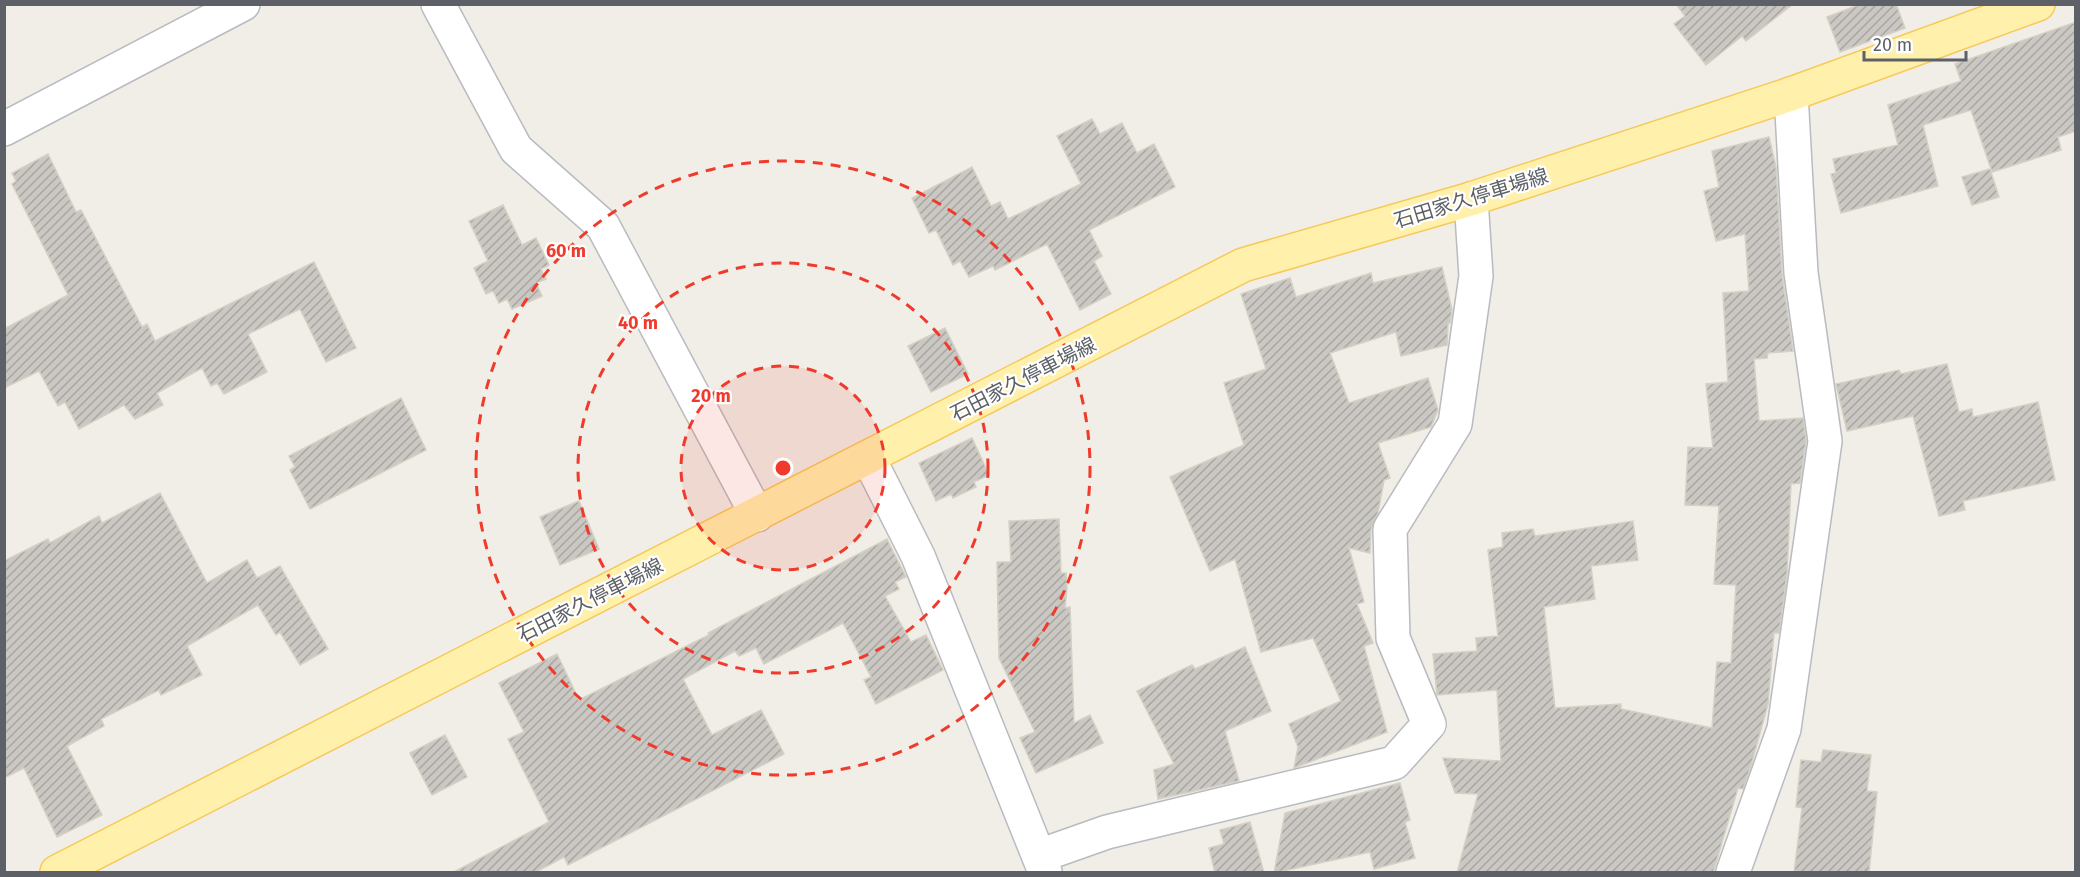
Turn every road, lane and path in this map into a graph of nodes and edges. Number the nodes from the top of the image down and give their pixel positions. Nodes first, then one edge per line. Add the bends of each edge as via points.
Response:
1 (243, 4) edge
2 (438, 4) edge
3 (2038, 4) edge
4 (1791, 94) junction
5 (4, 129) edge
6 (1471, 200) junction
7 (869, 459) junction
8 (757, 515) junction
9 (1042, 864) edge
10 (57, 873) edge
11 (1733, 873) edge

1 - 5 street
2 - 8 street via 516,149 603,226
3 - 4 main road, 石田家久停車場線
4 - 6 main road, 石田家久停車場線
4 - 11 street via 1801,273 1825,441 1784,729
6 - 7 main road, 石田家久停車場線 via 1243,265
6 - 9 street via 1476,276 1455,424 1390,529 1393,638 1429,724 1394,763 1107,832
7 - 8 main road, 石田家久停車場線
7 - 9 street via 918,556
8 - 10 main road, 石田家久停車場線

